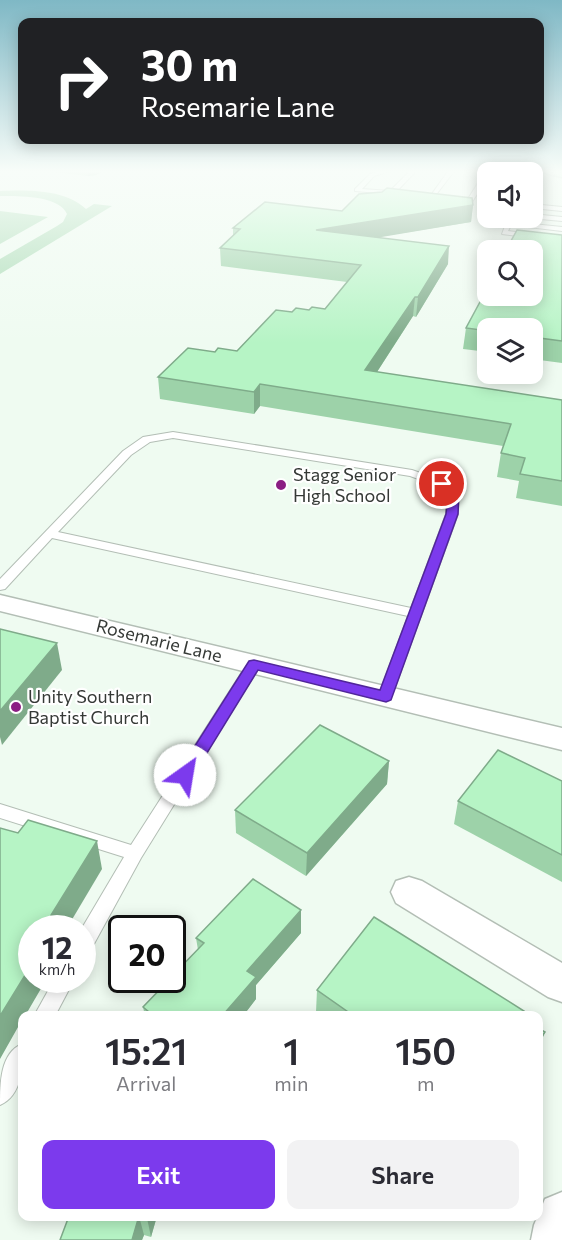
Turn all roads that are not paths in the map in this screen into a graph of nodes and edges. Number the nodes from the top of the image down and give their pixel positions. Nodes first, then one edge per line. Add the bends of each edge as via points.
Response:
1 (506, 228) edge
2 (562, 240) edge
3 (49, 534) junction
4 (0, 586) edge
5 (0, 603) edge
6 (415, 613) junction
7 (254, 664) junction
8 (386, 697) junction
9 (562, 739) edge
10 (0, 812) edge
11 (135, 853) junction
12 (409, 892) dead end
13 (96, 922) edge
14 (562, 984) edge
15 (57, 993) edge
16 (47, 1011) edge
17 (18, 1061) edge
18 (0, 1094) edge
19 (562, 1216) edge
20 (555, 1240) edge

1 - 2 lane via 504,233
3 - 4 lane
3 - 6 lane
3 - 6 lane via 132,448 147,439 173,435 412,473 442,484 453,494 452,514
5 - 7 street, Rosemarie Lane
6 - 8 lane
7 - 8 street, Rosemarie Lane
7 - 11 lane
8 - 9 street, Rosemarie Lane
10 - 11 lane
11 - 13 lane
12 - 14 street
15 - 16 lane
17 - 18 lane
19 - 20 street

